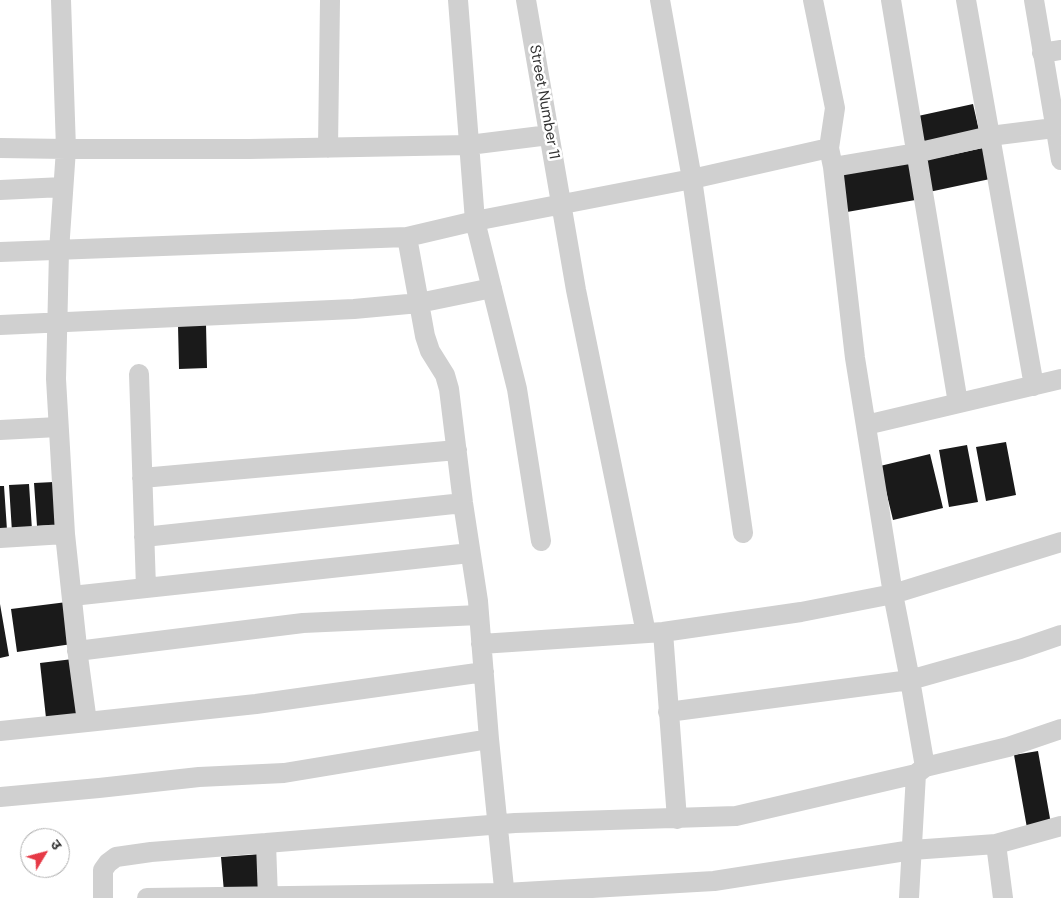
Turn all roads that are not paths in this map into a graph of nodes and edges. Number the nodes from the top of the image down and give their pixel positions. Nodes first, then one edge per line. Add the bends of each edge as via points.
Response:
1 (62, 0) edge
2 (330, 0) edge
3 (458, 0) edge
4 (526, 0) edge
5 (660, 0) edge
6 (813, 0) edge
7 (891, 0) edge
8 (966, 0) edge
9 (1034, 0) edge
10 (1052, 52) edge
11 (1054, 128) junction
12 (550, 135) junction
13 (990, 136) junction
14 (469, 145) junction
15 (0, 148) edge
16 (328, 148) junction
17 (66, 149) junction
18 (916, 153) junction
19 (831, 158) junction
20 (1061, 160) edge
21 (692, 179) junction
22 (63, 187) junction
23 (0, 190) edge
24 (561, 205) junction
25 (476, 221) junction
26 (407, 237) junction
27 (59, 251) junction
28 (0, 252) edge
29 (492, 288) junction
30 (419, 303) junction
31 (57, 323) junction
32 (0, 325) edge
33 (139, 374) dead end
34 (1061, 379) edge
35 (1034, 386) junction
36 (958, 404) junction
37 (866, 425) junction
38 (58, 427) junction
39 (0, 430) edge
40 (457, 450) junction
41 (142, 478) junction
42 (462, 503) junction
43 (743, 533) dead end
44 (65, 534) junction
45 (144, 537) junction
46 (0, 538) edge
47 (540, 541) dead end
48 (1061, 542) edge
49 (470, 553) junction
50 (146, 588) junction
51 (893, 594) junction
52 (72, 596) junction
53 (479, 615) junction
54 (654, 632) junction
55 (1061, 635) edge
56 (481, 644) junction
57 (77, 651) junction
58 (484, 672) junction
59 (910, 680) junction
60 (668, 712) junction
61 (87, 722) junction
62 (1061, 729) edge
63 (0, 731) edge
64 (489, 739) junction
65 (920, 771) junction
66 (0, 796) edge
67 (676, 819) junction
68 (498, 825) junction
69 (1061, 826) edge
70 (266, 843) junction
71 (996, 844) junction
72 (912, 850) junction
73 (694, 890) edge
74 (505, 896) edge
75 (268, 897) edge
76 (103, 898) edge
77 (148, 898) edge
78 (909, 898) edge
79 (1003, 898) edge

1 - 17 street
2 - 16 street
3 - 14 street
4 - 12 street, Street Number 11
5 - 21 street
6 - 19 street via 835,108
7 - 18 street
8 - 13 street
9 - 10 street
10 - 11 street
11 - 13 street
11 - 20 street
12 - 14 street
12 - 24 street, Street Number 11
13 - 18 street
13 - 35 street
14 - 16 street
14 - 25 street
15 - 17 street
16 - 17 street
17 - 22 street
18 - 19 street
18 - 36 street
19 - 21 street
19 - 37 street
21 - 24 street
21 - 43 street
22 - 23 street
22 - 27 street
24 - 25 street
24 - 54 street, Street Number 11 via 576,290
25 - 26 street
25 - 29 street
26 - 27 street
26 - 30 street
27 - 28 street
27 - 31 street
29 - 30 street
29 - 47 street via 517,389
30 - 31 street
30 - 40 street via 425,336 449,389
31 - 32 street
31 - 38 street
33 - 41 street
34 - 35 street
35 - 36 street
36 - 37 street
37 - 51 street
38 - 39 street
38 - 44 street
40 - 41 street
40 - 42 street
41 - 45 street
42 - 45 street
42 - 49 street
44 - 46 street
44 - 52 street
45 - 50 street
48 - 51 street
49 - 50 street
49 - 53 street
50 - 52 street
51 - 54 street via 801,612
51 - 59 street
52 - 57 street
53 - 56 street
53 - 57 street via 302,623
54 - 56 street
54 - 60 street, Street Number 11
55 - 59 street
56 - 58 street
57 - 61 street
58 - 61 street via 256,704
58 - 64 street
59 - 60 street
59 - 65 street
60 - 67 street, Street Number 11
61 - 63 street
62 - 65 street
64 - 66 street via 284,772 199,776
64 - 68 street
65 - 67 street via 736,816
65 - 72 street
67 - 68 street
68 - 70 street
68 - 74 street
69 - 71 street
70 - 75 street
70 - 76 street via 116,857 103,870
71 - 72 street
71 - 79 street
72 - 73 street via 714,880
72 - 78 street
73 - 74 street
74 - 75 street
75 - 77 street

